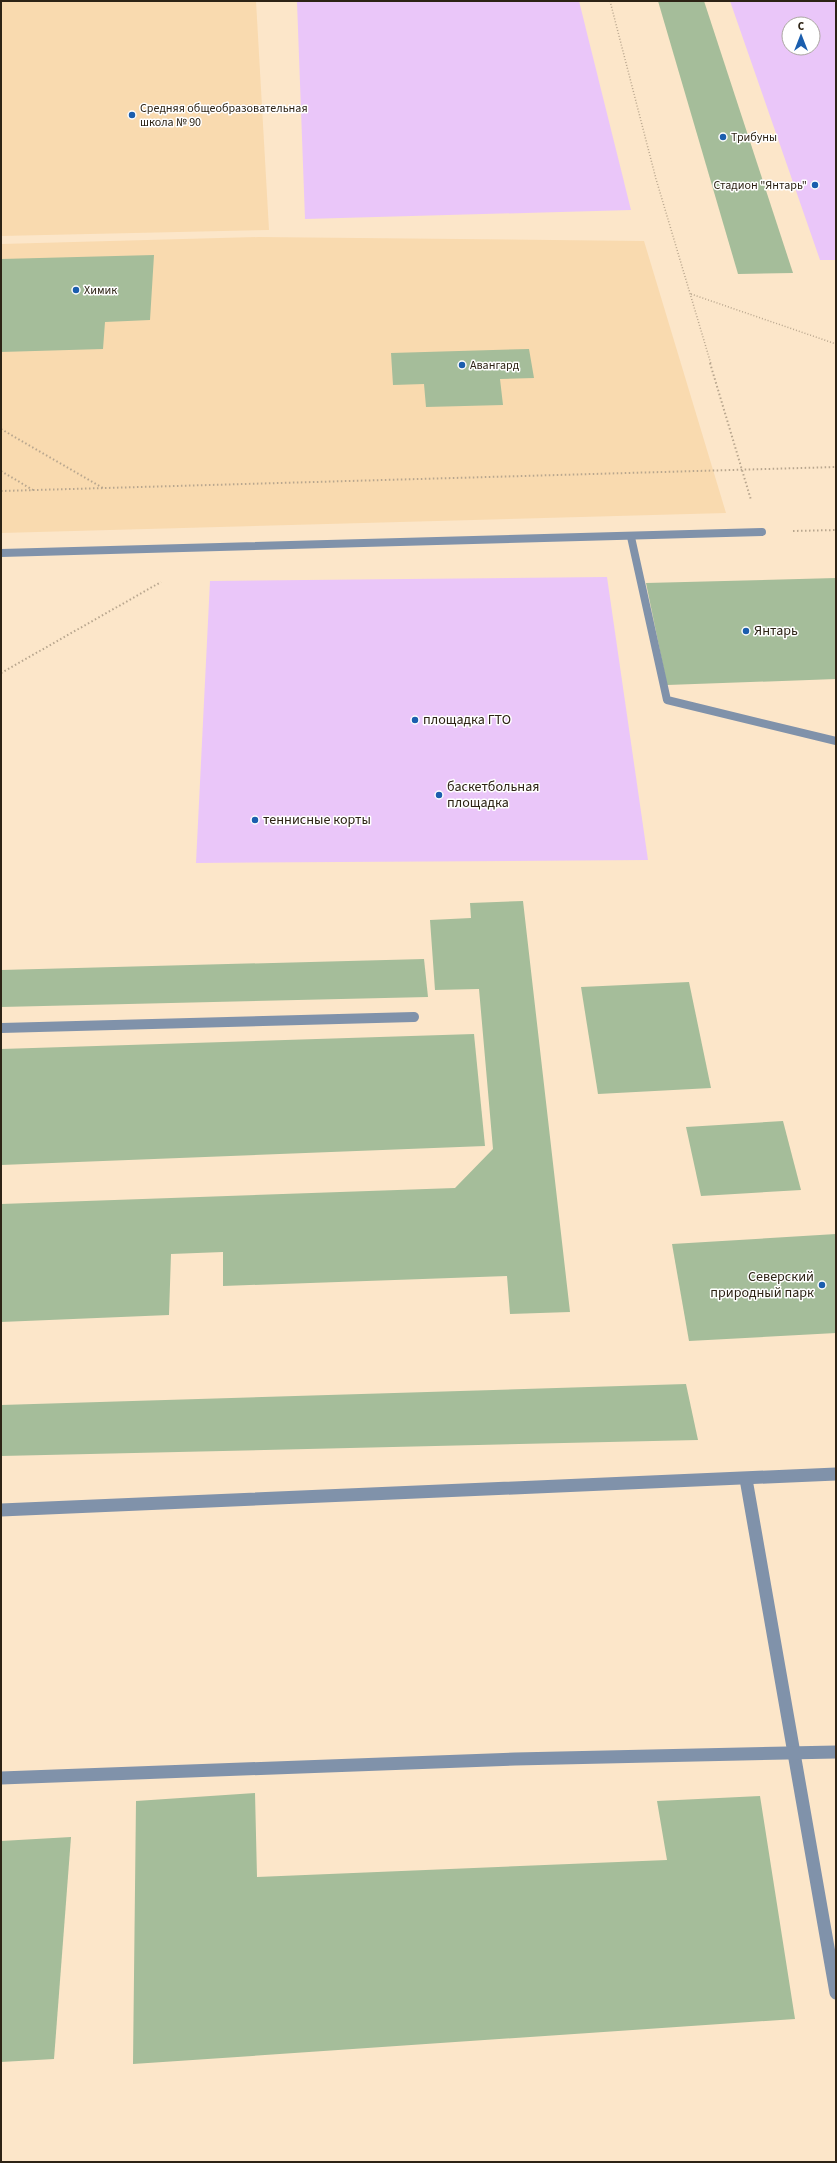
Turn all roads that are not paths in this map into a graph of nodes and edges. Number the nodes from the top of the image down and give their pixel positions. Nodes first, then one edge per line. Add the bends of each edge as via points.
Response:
1 (762, 532) road end
2 (631, 537) junction
3 (1, 553) edge
4 (836, 741) edge
5 (414, 1017) dead end
6 (1, 1028) edge
7 (836, 1474) edge
8 (746, 1479) junction
9 (1, 1510) edge
10 (836, 1752) edge
11 (794, 1753) junction
12 (1, 1778) edge
13 (836, 1992) edge

1 - 2 street
2 - 3 street
2 - 4 street via 666,700
5 - 6 street
7 - 8 street
8 - 9 street
8 - 11 street
10 - 11 street
11 - 12 street via 515,1759
11 - 13 street

